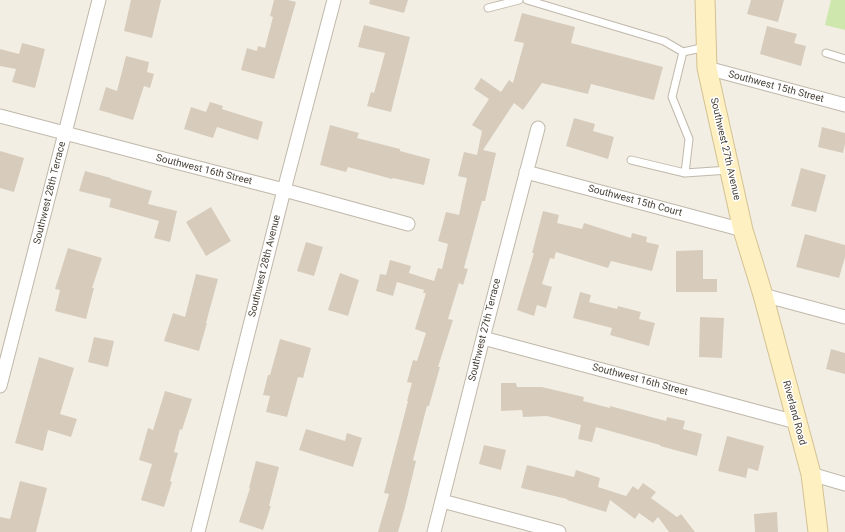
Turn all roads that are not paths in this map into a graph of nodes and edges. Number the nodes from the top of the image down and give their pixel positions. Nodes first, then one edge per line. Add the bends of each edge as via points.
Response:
1 (99, 0) edge
2 (334, 0) edge
3 (519, 0) edge
4 (527, 0) edge
5 (705, 0) edge
6 (488, 8) dead end
7 (706, 47) junction
8 (683, 52) junction
9 (826, 53) dead end
10 (845, 59) edge
11 (707, 68) junction
12 (845, 105) edge
13 (0, 116) edge
14 (538, 128) dead end
15 (65, 133) junction
16 (631, 160) dead end
17 (729, 170) junction
18 (526, 172) junction
19 (685, 172) junction
20 (284, 190) junction
21 (408, 224) dead end
22 (743, 230) junction
23 (763, 295) junction
24 (845, 317) edge
25 (483, 338) junction
26 (0, 386) edge
27 (796, 422) junction
28 (811, 474) junction
29 (845, 484) edge
30 (442, 501) junction
31 (198, 532) edge
32 (434, 532) edge
33 (559, 532) edge
34 (818, 532) edge

1 - 15 street, Southwest 28th Terrace
2 - 20 street, Southwest 28th Avenue
3 - 6 lane
4 - 8 lane via 664,41
5 - 7 street, Southwest 27th Avenue
7 - 8 lane
7 - 11 street, Southwest 27th Avenue
8 - 19 lane via 672,97 689,139
9 - 10 lane
11 - 12 street, Southwest 15th Street
11 - 17 street, Southwest 27th Avenue
13 - 15 street, Southwest 16th Street
14 - 18 street, Southwest 27th Terrace
15 - 20 street, Southwest 16th Street
15 - 26 street, Southwest 28th Terrace
16 - 19 lane
17 - 19 lane
17 - 22 street, Southwest 27th Avenue
18 - 22 street, Southwest 15th Court
18 - 25 street, Southwest 27th Terrace
20 - 21 street, Southwest 16th Street
20 - 31 street, Southwest 28th Avenue
22 - 23 street, Southwest 27th Avenue
23 - 24 street
23 - 27 street, Riverland Road
25 - 27 street, Southwest 16th Street
25 - 30 street, Southwest 27th Terrace
27 - 28 street, Riverland Road
28 - 29 street
28 - 34 street, Riverland Road
30 - 32 street, Southwest 27th Terrace
30 - 33 street

